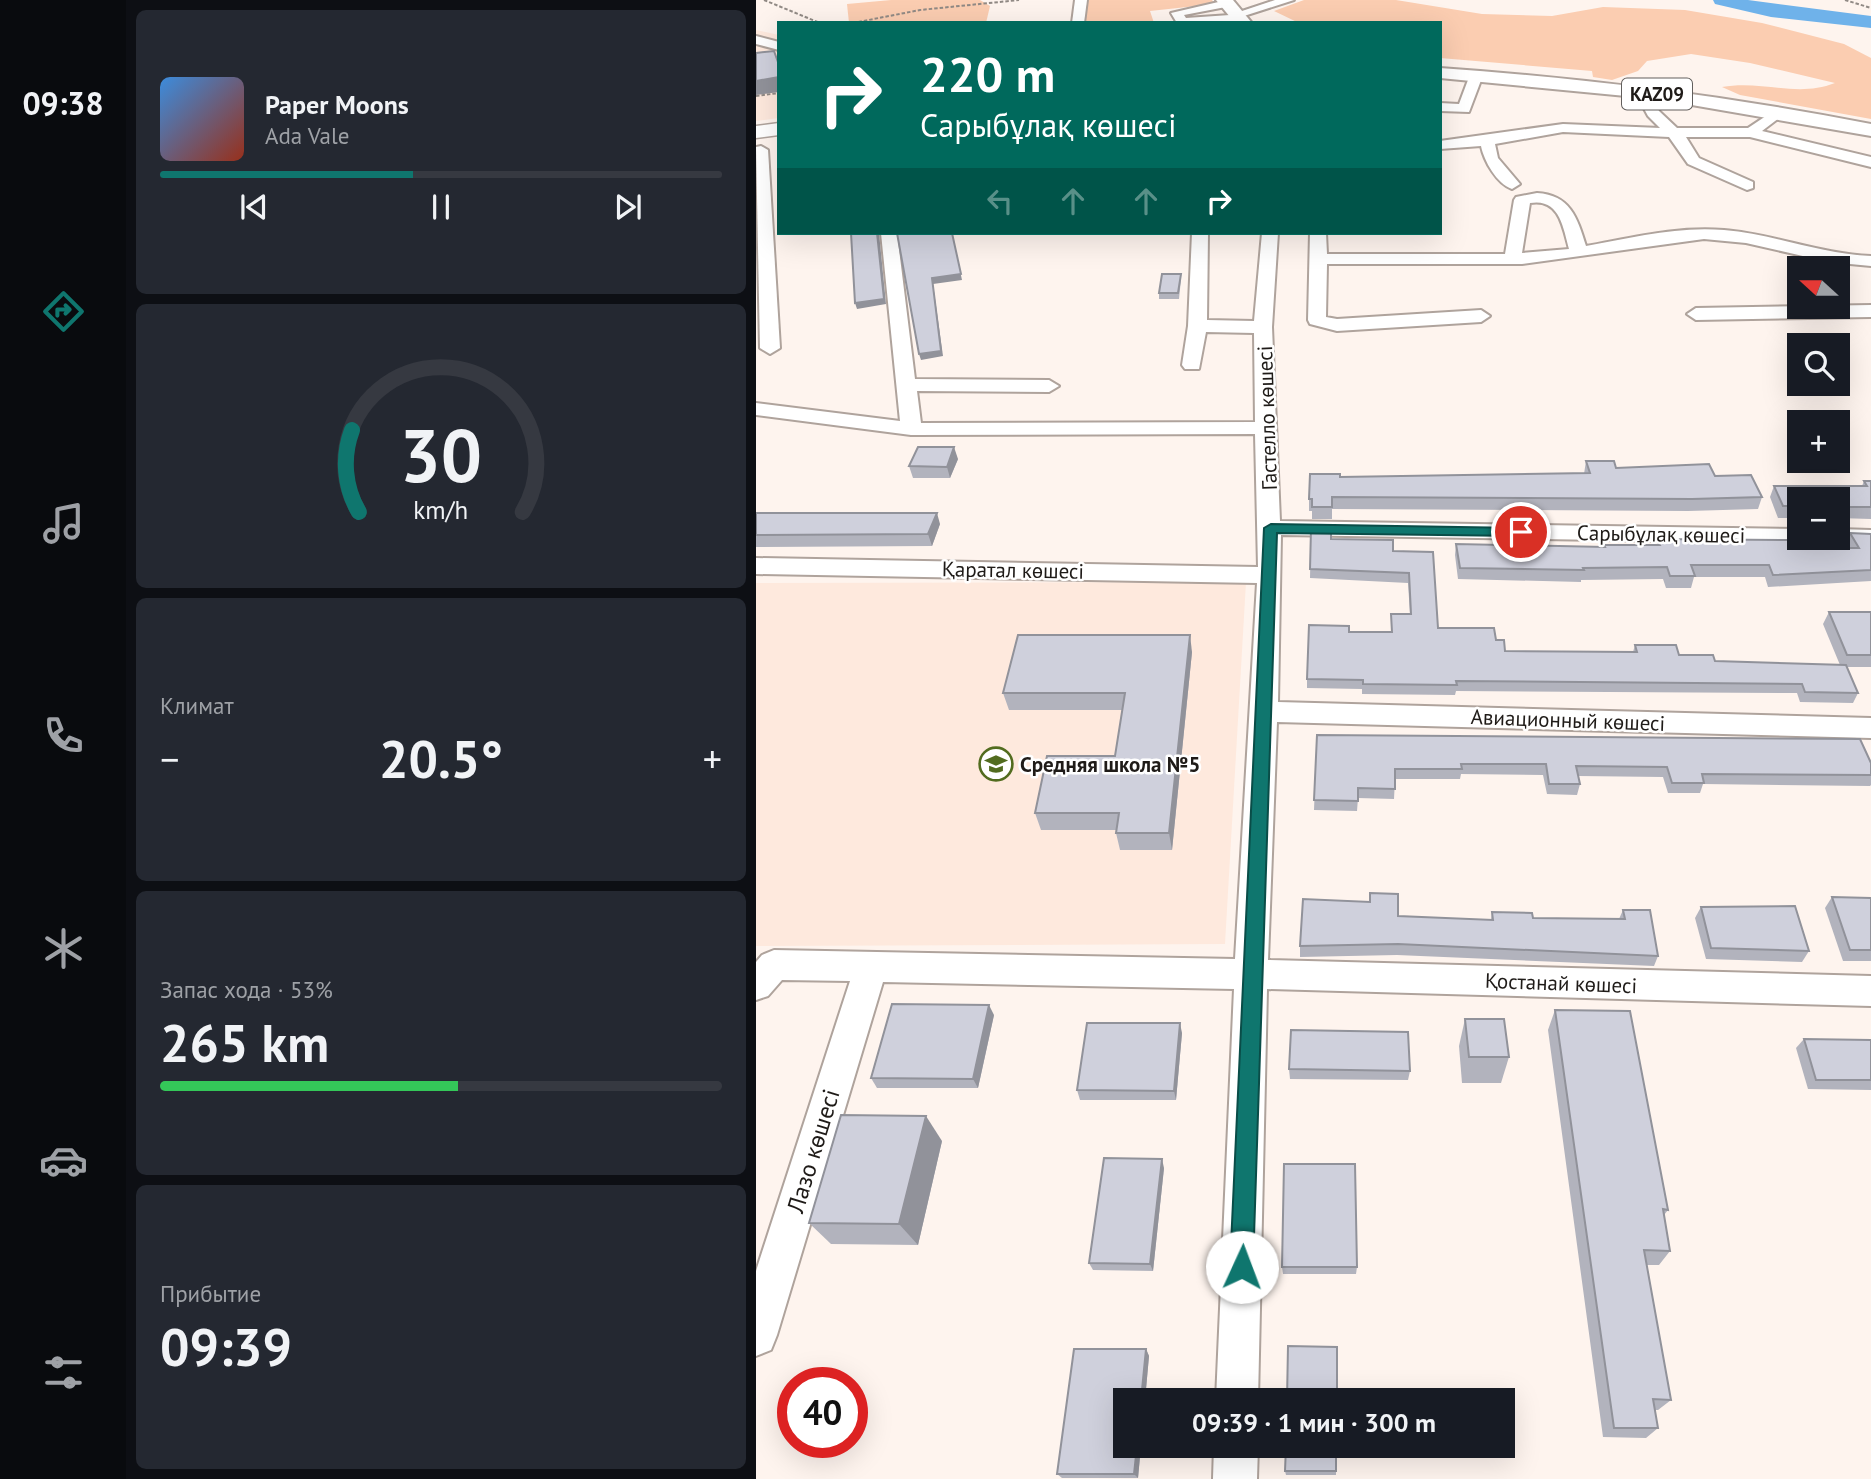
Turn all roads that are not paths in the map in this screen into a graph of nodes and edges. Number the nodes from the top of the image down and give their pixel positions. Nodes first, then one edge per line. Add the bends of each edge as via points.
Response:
1 (1081, 0) edge
2 (1288, 0) edge
3 (1237, 15) edge
4 (1079, 21) edge
5 (756, 40) edge
6 (777, 45) edge
7 (1442, 73) edge
8 (1476, 75) junction
9 (1642, 92) junction
10 (1442, 107) edge
11 (1778, 112) junction
12 (1632, 113) dead end
13 (1653, 113) junction
14 (1614, 115) dead end
15 (1563, 128) junction
16 (1871, 130) edge
17 (777, 131) edge
18 (1673, 132) junction
19 (1750, 133) junction
20 (1487, 141) junction
21 (763, 145) edge
22 (1442, 145) edge
23 (1866, 166) edge
24 (1512, 184) dead end
25 (1747, 185) dead end
26 (889, 235) edge
27 (1200, 235) edge
28 (1270, 235) edge
29 (1318, 235) edge
30 (1579, 252) junction
31 (1513, 258) junction
32 (1318, 259) junction
33 (1871, 261) edge
34 (761, 270) edge
35 (1871, 311) edge
36 (1696, 314) dead end
37 (1481, 316) dead end
38 (1197, 326) junction
39 (1264, 327) junction
40 (770, 348) dead end
41 (1192, 365) dead end
42 (906, 385) junction
43 (1049, 386) dead end
44 (756, 409) edge
45 (1266, 428) junction
46 (911, 429) junction
47 (1271, 528) junction
48 (1787, 536) edge
49 (1850, 536) edge
50 (1871, 537) edge
51 (756, 566) edge
52 (1270, 575) junction
53 (1264, 712) junction
54 (1871, 728) edge
55 (871, 967) junction
56 (1251, 974) junction
57 (756, 985) edge
58 (1871, 991) edge
59 (756, 1335) edge
60 (1237, 1388) edge
61 (1236, 1458) edge
62 (1235, 1479) edge

1 - 4 street
2 - 3 street
5 - 6 street
7 - 8 highway, KAZ09
8 - 9 highway, KAZ09
8 - 10 street via 1464,109
9 - 11 highway, KAZ09
9 - 13 street
11 - 16 highway, KAZ09
11 - 19 street
12 - 13 street
13 - 18 street
13 - 19 street
14 - 15 street
15 - 18 street
15 - 20 street
17 - 21 main road
18 - 19 street
18 - 25 street via 1693,161
19 - 23 street
20 - 22 street
20 - 24 street via 1491,159
21 - 34 street
26 - 42 street
27 - 38 street
28 - 39 street, Гастелло көшесі
29 - 32 street
30 - 31 street
30 - 31 street via 1564,206 1553,198 1532,197 1522,200
30 - 33 street via 1702,234 1737,235 1797,251
31 - 32 street
32 - 37 street via 1317,320 1337,325
34 - 40 street
35 - 36 street
38 - 39 street
38 - 41 street
39 - 45 street, Гастелло көшесі
42 - 43 street
42 - 46 street
44 - 46 street
45 - 46 street
45 - 47 street, Гастелло көшесі
47 - 48 street, Сарыбұлақ көшесі
47 - 52 street, Гастелло көшесі
49 - 50 street
51 - 52 street, Қаратал көшесі
52 - 53 street, Гастелло көшесі
53 - 54 street, Авиационный көшесі
53 - 56 street, Гастелло көшесі
55 - 56 street
55 - 57 street via 774,965
55 - 59 street, Лазо көшесі
56 - 58 street, Қостанай көшесі
56 - 60 street, Гастелло көшесі
61 - 62 street

